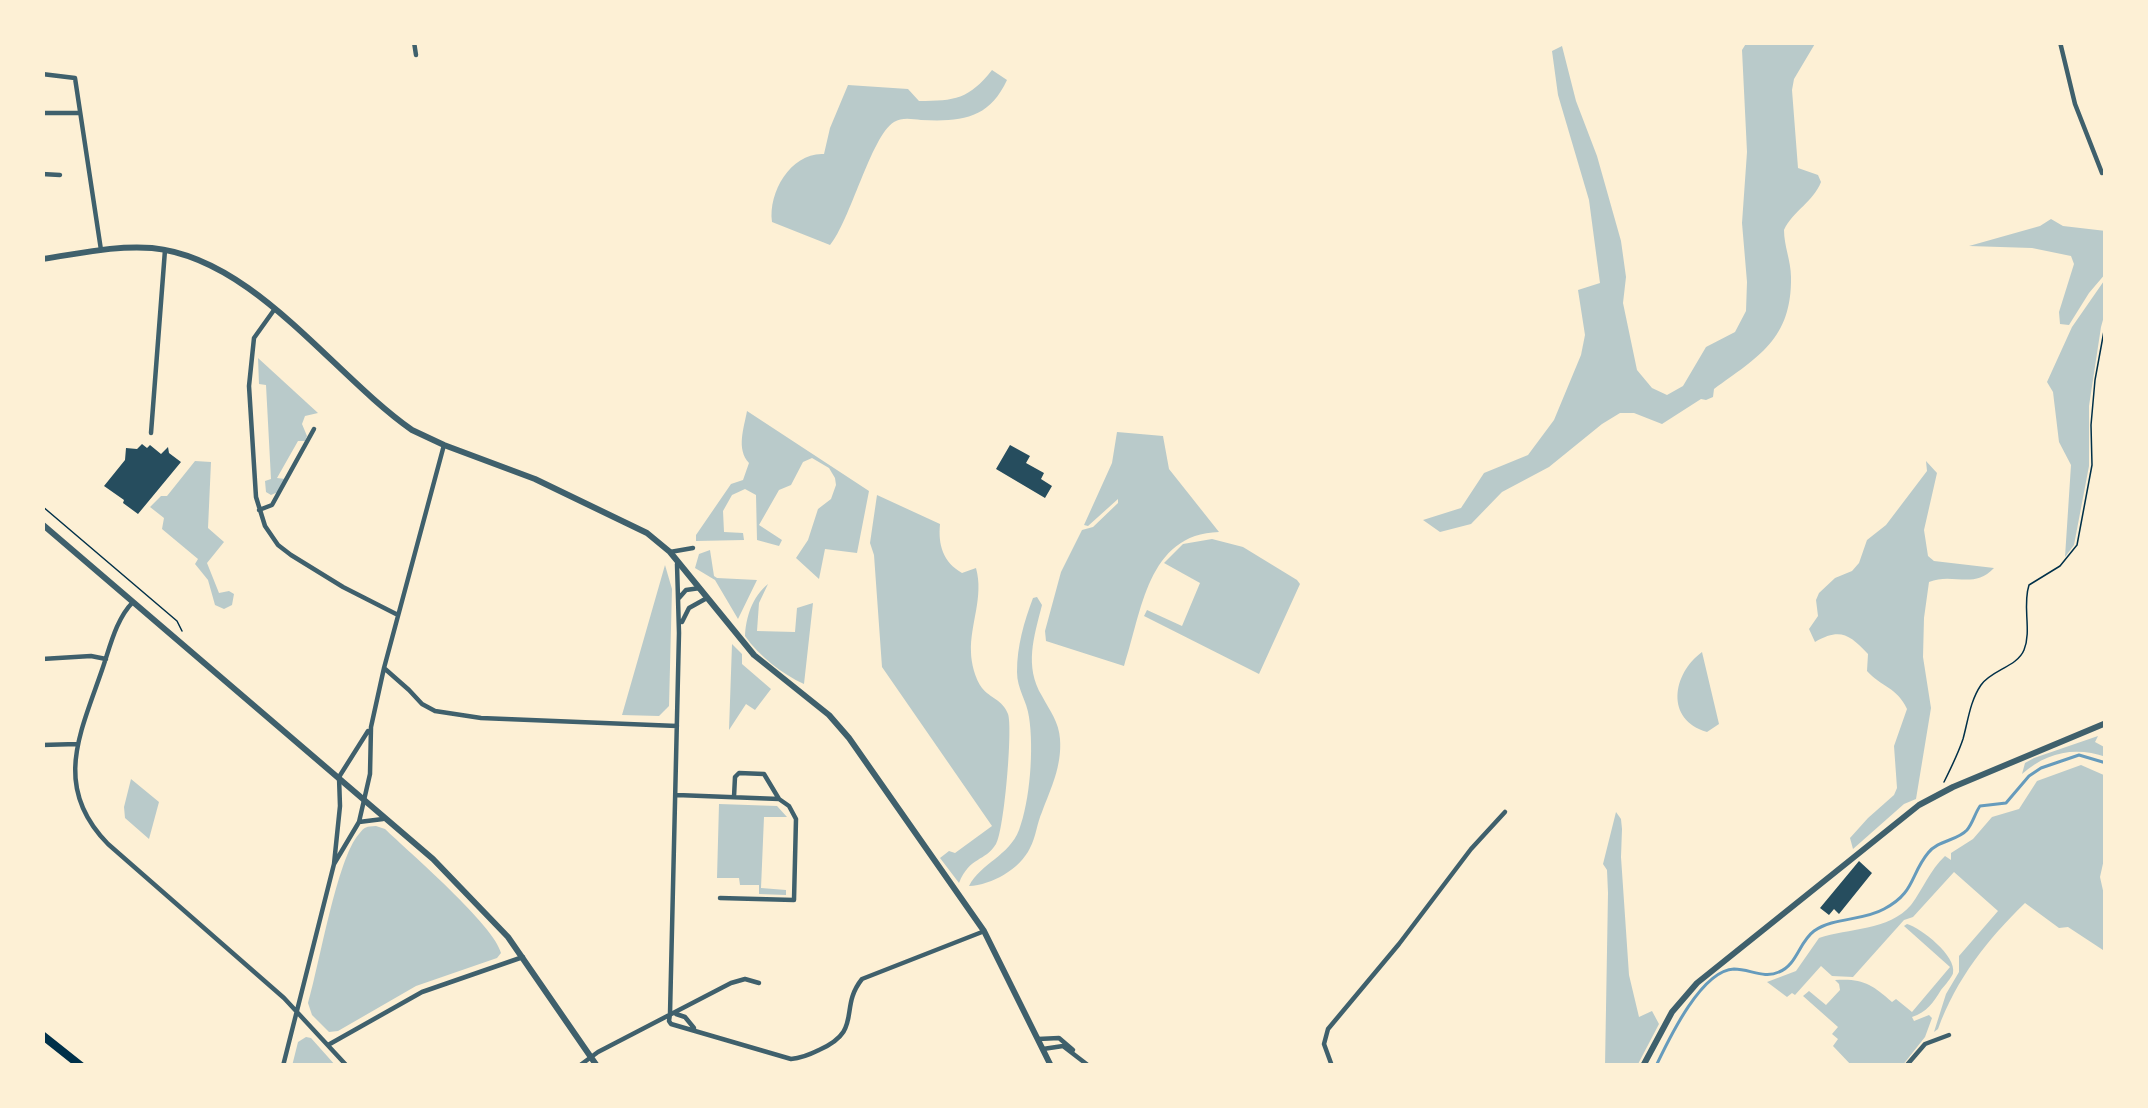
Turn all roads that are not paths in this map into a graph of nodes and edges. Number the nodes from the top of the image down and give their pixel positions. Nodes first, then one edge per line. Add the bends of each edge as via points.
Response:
1 (414, 42) edge
2 (2060, 42) edge
3 (416, 55) dead end
4 (42, 74) edge
5 (42, 113) edge
6 (80, 113) junction
7 (2102, 172) dead end
8 (42, 174) edge
9 (60, 175) dead end
10 (101, 250) junction
11 (165, 250) junction
12 (42, 259) edge
13 (274, 310) junction
14 (314, 429) dead end
15 (151, 433) dead end
16 (444, 446) junction
17 (259, 510) junction
18 (42, 524) edge
19 (693, 548) dead end
20 (670, 552) junction
21 (677, 561) junction
22 (700, 588) junction
23 (707, 598) junction
24 (678, 599) junction
25 (133, 602) junction
26 (398, 616) junction
27 (679, 634) junction
28 (42, 659) edge
29 (106, 659) junction
30 (384, 668) junction
31 (2106, 723) edge
32 (677, 726) junction
33 (371, 727) junction
34 (76, 744) junction
35 (42, 745) edge
36 (339, 777) junction
37 (675, 795) junction
38 (734, 797) junction
39 (779, 799) junction
40 (352, 800) junction
41 (1504, 812) dead end
42 (390, 820) junction
43 (359, 822) junction
44 (334, 864) junction
45 (720, 898) dead end
46 (984, 932) junction
47 (523, 957) junction
48 (758, 983) dead end
49 (297, 1012) junction
50 (666, 1018) junction
51 (698, 1031) junction
52 (42, 1035) edge
53 (1949, 1035) dead end
54 (1038, 1039) junction
55 (328, 1046) junction
56 (1043, 1049) junction
57 (1081, 1059) junction
58 (594, 1062) edge
59 (803, 1062) edge
60 (81, 1066) edge
61 (283, 1066) edge
62 (347, 1066) edge
63 (579, 1066) edge
64 (1051, 1066) edge
65 (1089, 1066) edge
66 (1332, 1066) edge
67 (1643, 1066) edge
68 (1906, 1066) edge

1 - 3 street
2 - 7 street
4 - 6 street via 75,78
5 - 6 street
6 - 10 street
8 - 9 street
10 - 11 street
10 - 12 street
11 - 13 street via 222,271
11 - 15 street
13 - 16 street via 398,419
13 - 17 street via 254,338 249,386
14 - 17 street via 272,505
16 - 20 street via 611,514
16 - 26 street
17 - 26 street via 291,555
18 - 25 street
19 - 20 street
20 - 21 street
21 - 22 street
21 - 24 street
22 - 23 street
22 - 24 street
23 - 27 street via 689,608
23 - 46 street via 754,655 839,726
24 - 27 street
25 - 29 street
25 - 36 street
26 - 30 street
27 - 32 street
28 - 29 street
29 - 34 street
30 - 32 street via 435,711
30 - 33 street
31 - 67 street via 1901,817 1697,983
32 - 37 street
33 - 36 street
33 - 40 street via 370,774
34 - 35 street
34 - 49 street via 78,797 95,831
36 - 40 street
36 - 40 street
37 - 38 street
37 - 50 street
38 - 39 street
38 - 39 street via 740,773 764,773
39 - 45 street via 796,819 794,900
40 - 42 street
40 - 43 street
40 - 44 street
41 - 66 street via 1328,1029
42 - 43 street
42 - 47 street
43 - 44 street
44 - 49 street
46 - 54 street
46 - 59 street via 862,979 840,1039
47 - 55 street via 422,992
47 - 58 street
48 - 50 street via 738,980
49 - 55 street
49 - 61 street
50 - 51 street
50 - 51 street via 679,1013
50 - 58 street
51 - 59 street
52 - 60 main road
53 - 68 street via 1924,1044
54 - 56 street
54 - 57 street via 1064,1040
55 - 62 street
56 - 57 street via 1063,1046
56 - 64 street
57 - 65 street
58 - 63 street

